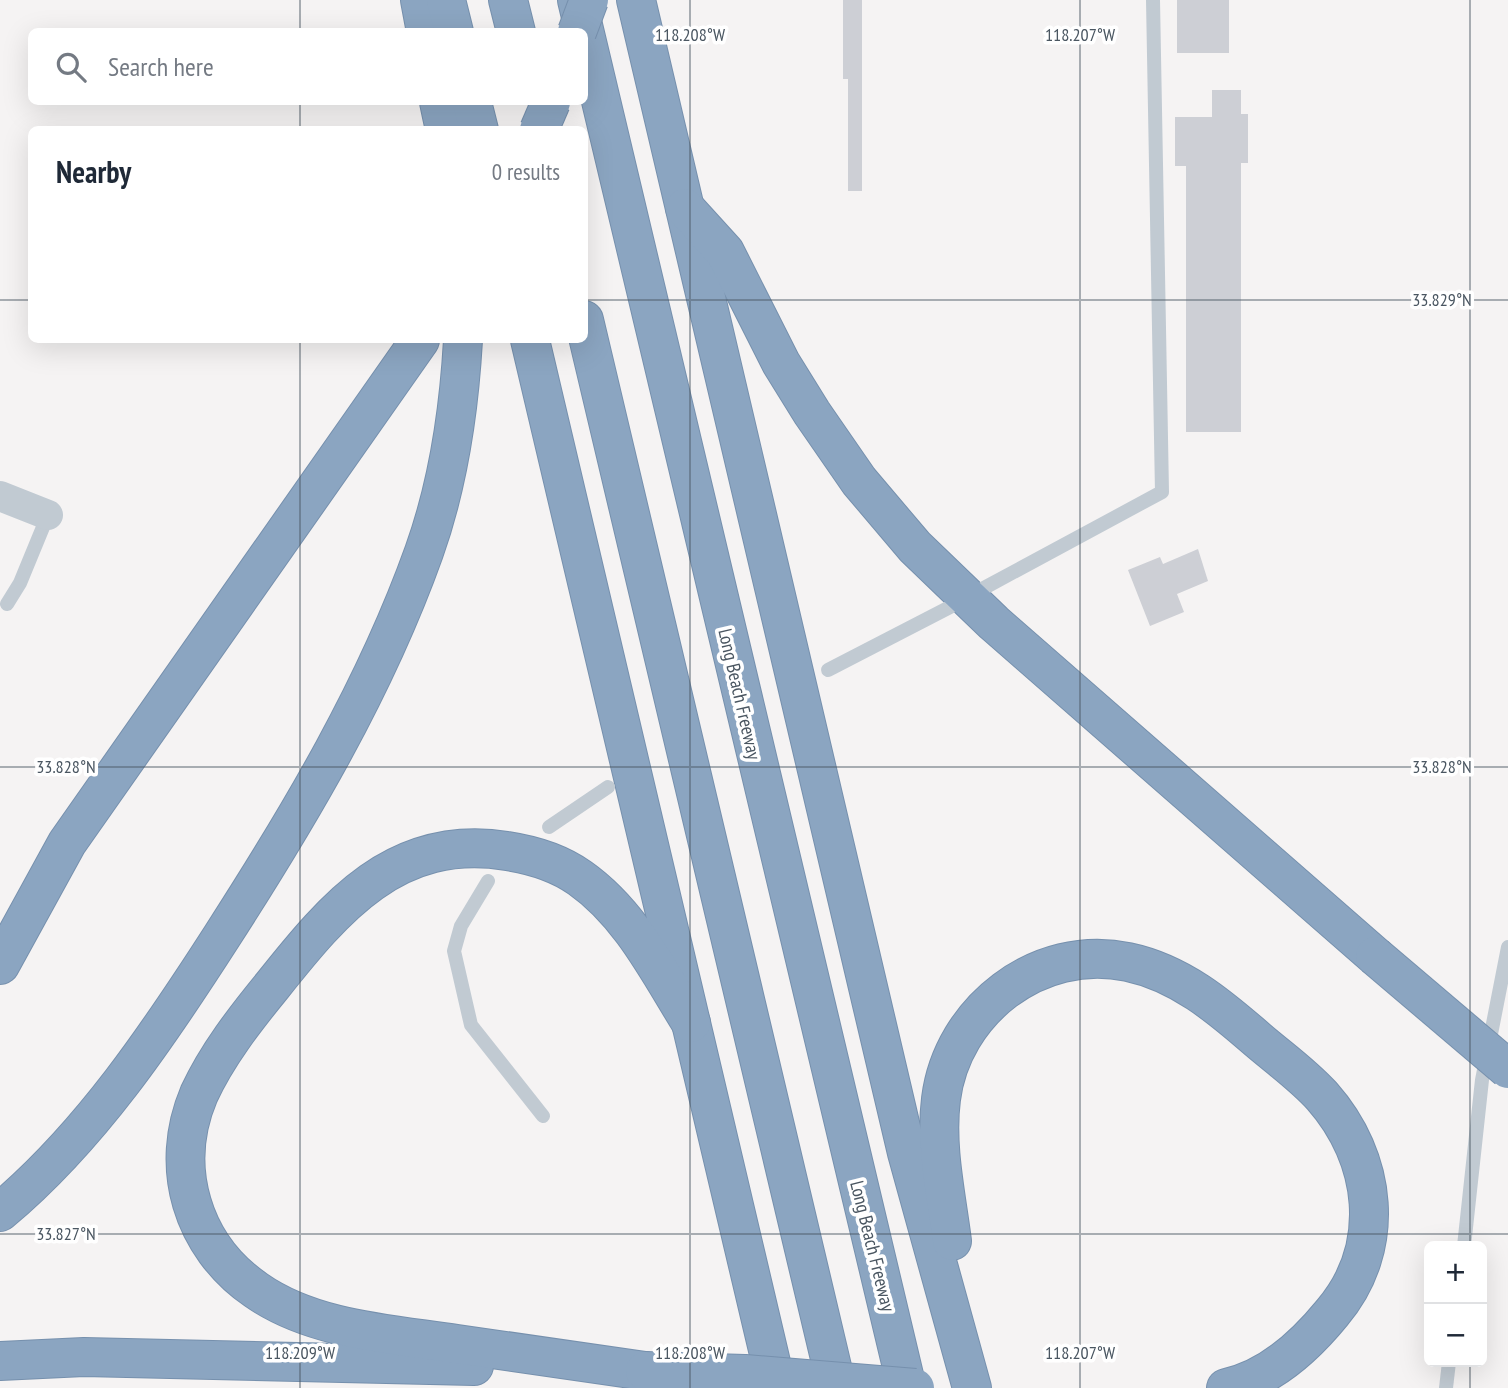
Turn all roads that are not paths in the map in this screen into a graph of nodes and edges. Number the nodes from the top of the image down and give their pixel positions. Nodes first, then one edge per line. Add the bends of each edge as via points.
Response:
1 (420, 0) edge
2 (446, 0) edge
3 (508, 0) edge
4 (577, 0) edge
5 (589, 0) edge
6 (636, 0) edge
7 (1153, 0) edge
8 (425, 28) edge
9 (453, 28) edge
10 (515, 28) edge
11 (578, 28) edge
12 (584, 28) edge
13 (588, 46) edge
14 (440, 105) edge
15 (473, 105) edge
16 (534, 105) edge
17 (550, 105) edge
18 (444, 126) edge
19 (478, 126) edge
20 (538, 126) edge
21 (541, 126) edge
22 (683, 206) junction
23 (588, 337) edge
24 (418, 343) edge
25 (463, 343) edge
26 (531, 343) edge
27 (0, 496) edge
28 (48, 516) joint
29 (984, 588) dead end
30 (2, 606) edge
31 (950, 607) dead end
32 (828, 670) dead end
33 (607, 787) dead end
34 (549, 827) dead end
35 (488, 881) dead end
36 (1508, 947) edge
37 (0, 965) edge
38 (691, 1023) junction
39 (1508, 1069) edge
40 (543, 1116) dead end
41 (0, 1212) edge
42 (1465, 1241) edge
43 (0, 1361) edge
44 (1449, 1367) edge
45 (645, 1371) junction
46 (970, 1381) edge
47 (777, 1388) edge
48 (837, 1388) edge
49 (907, 1388) edge
50 (915, 1388) edge
51 (1226, 1388) edge
52 (1446, 1388) edge

1 - 8 highway
2 - 9 highway
3 - 10 highway
4 - 12 highway, Long Beach Freeway
5 - 11 highway, bridge
6 - 22 highway
7 - 29 lane via 1162,492
13 - 49 highway, Long Beach Freeway
14 - 18 highway
15 - 19 highway
16 - 20 highway
17 - 21 highway, bridge
22 - 39 highway, bridge via 725,253 774,351 812,413 859,481 915,547 994,623
22 - 46 highway via 907,1153
23 - 48 highway
24 - 37 highway via 67,844
25 - 41 highway via 450,453 425,550 393,630 340,738 265,869 180,1000 58,1157
26 - 38 highway
27 - 28 street
28 - 30 lane via 20,583
31 - 32 lane
33 - 34 lane
35 - 40 lane via 461,926 454,951 471,1025
36 - 42 lane via 1482,1080
38 - 45 highway via 641,942 609,902 579,877 547,860 489,848 429,854 369,881 299,952 213,1067 188,1127 187,1188 202,1231 239,1277 282,1305 322,1320 374,1331
38 - 47 highway
43 - 45 highway via 109,1357
44 - 52 lane
45 - 50 highway, bridge
46 - 51 highway via 939,1138 941,1098 952,1055 967,1026 995,996 1060,964 1099,960 1164,973 1212,1000 1321,1095 1343,1123 1369,1190 1366,1250 1354,1282 1335,1309 1289,1357 1263,1374

